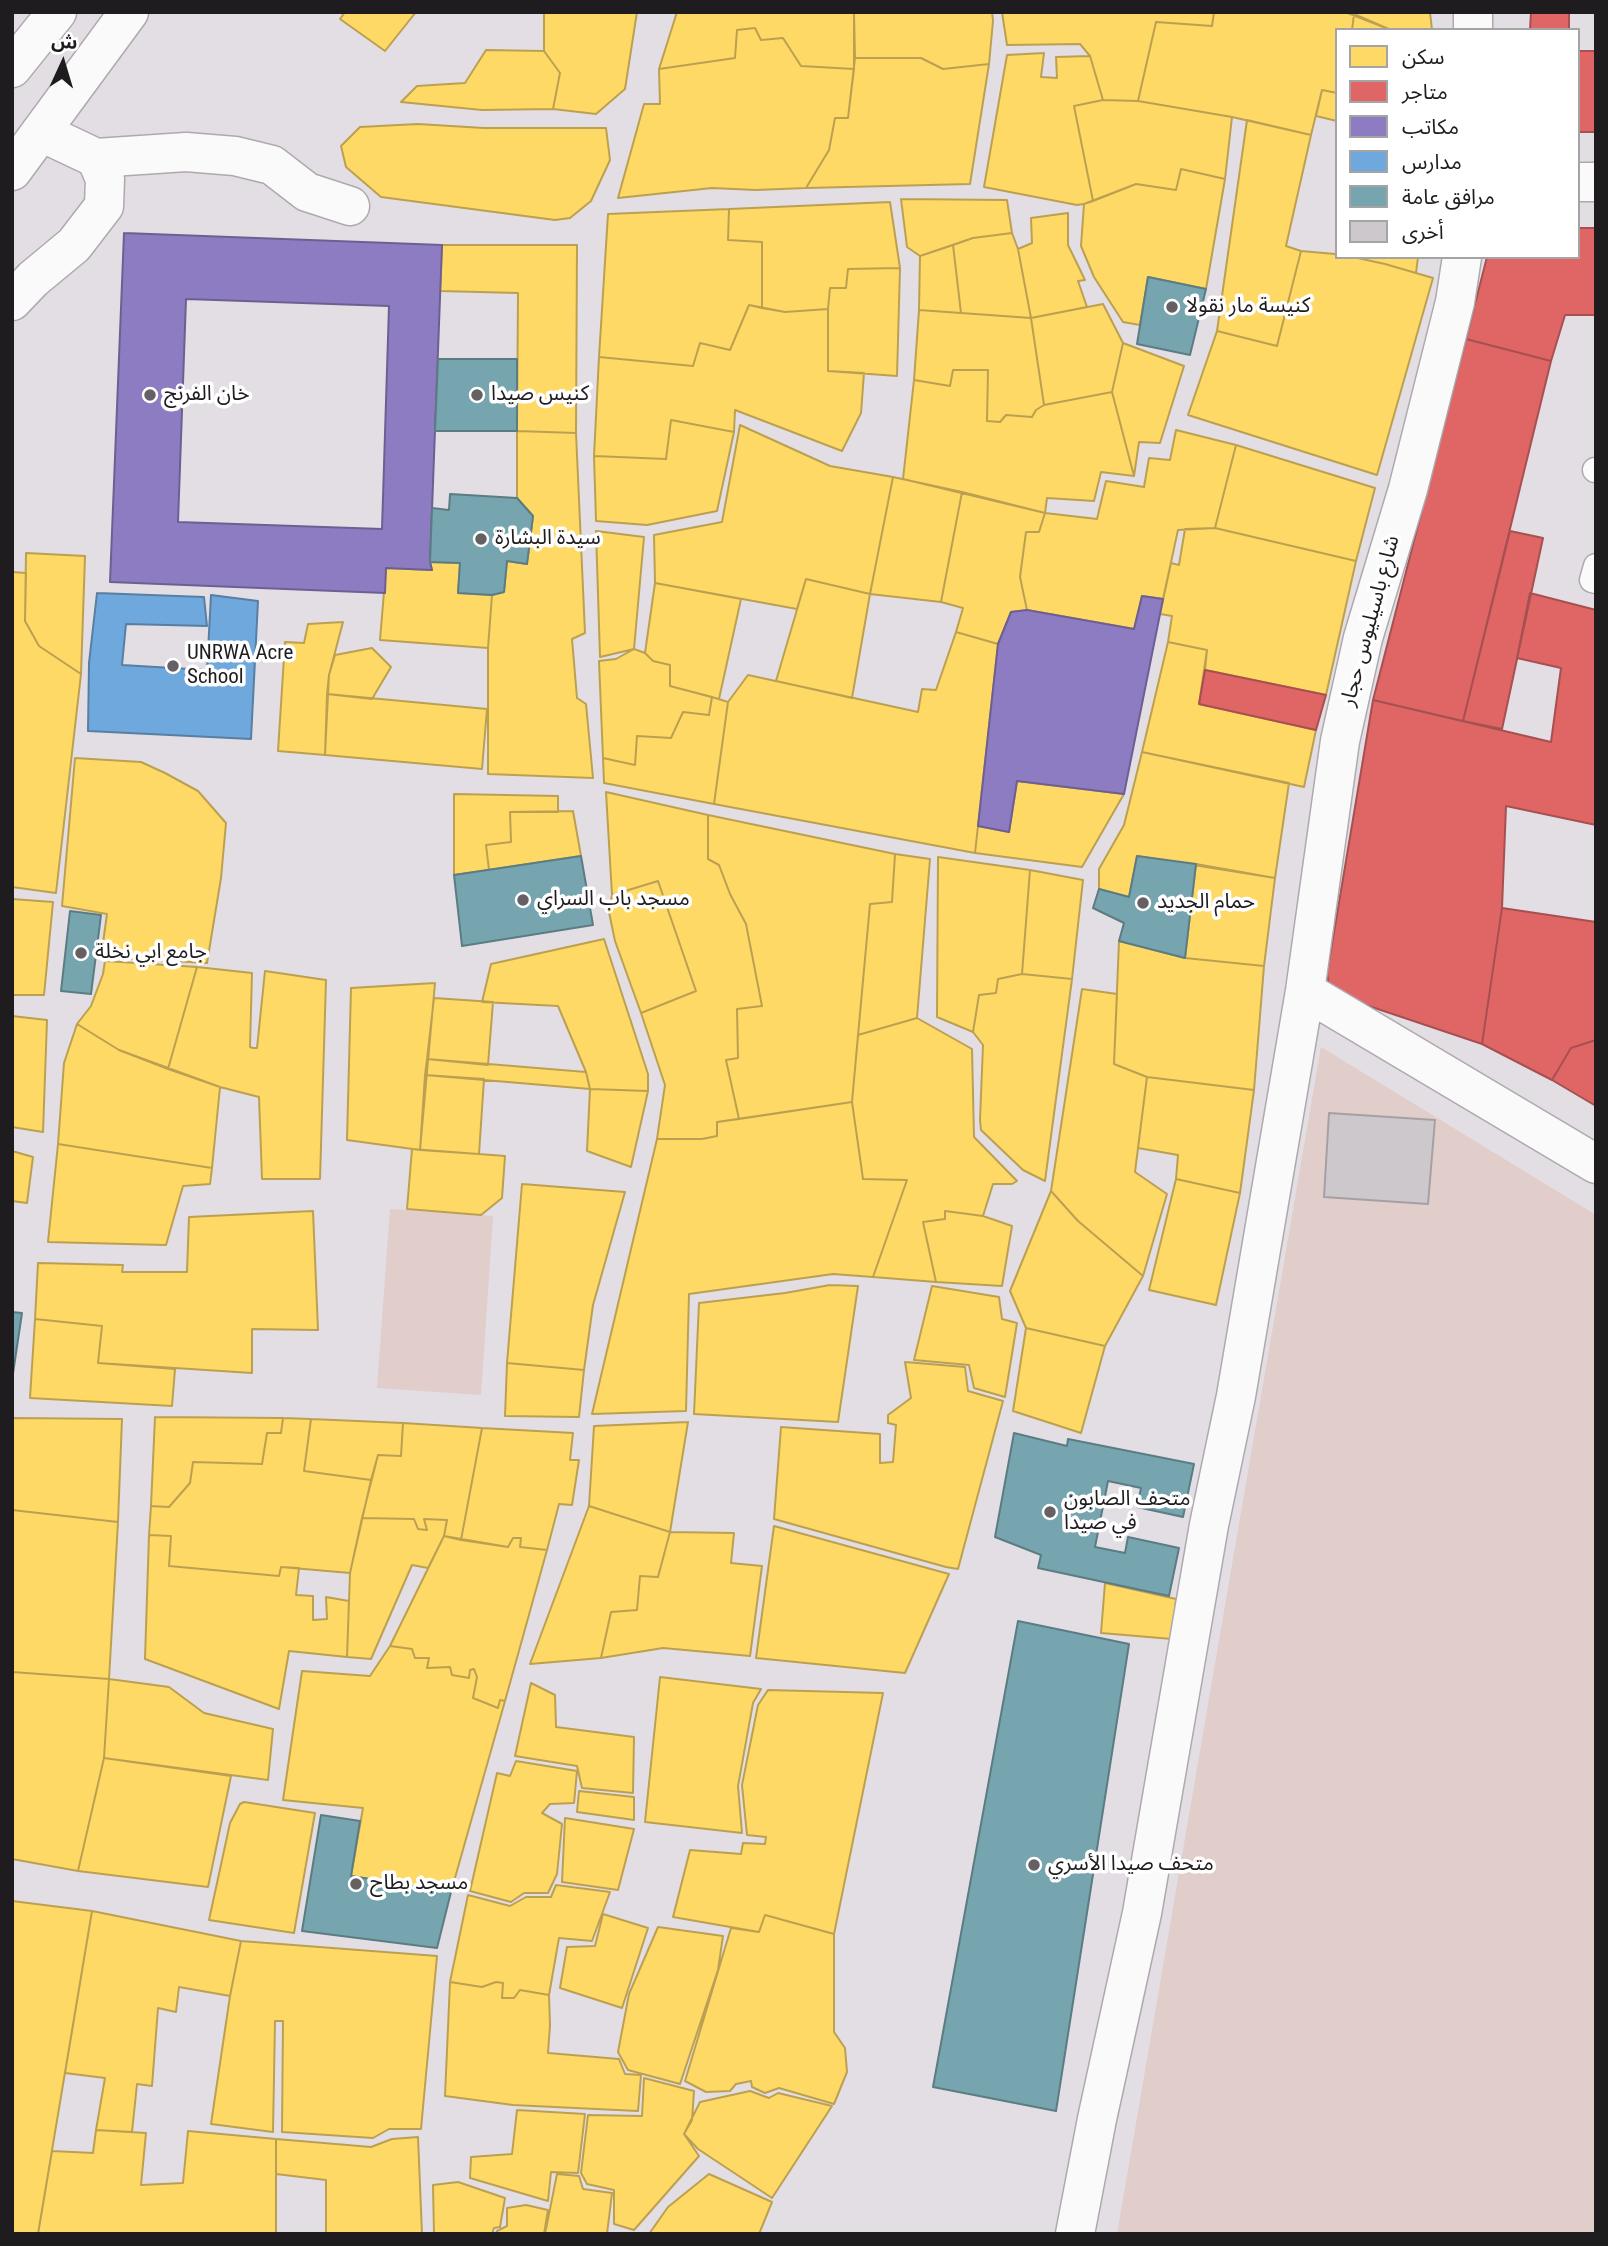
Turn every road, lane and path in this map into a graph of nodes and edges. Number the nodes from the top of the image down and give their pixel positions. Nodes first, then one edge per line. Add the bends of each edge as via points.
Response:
1 (57, 12) edge
2 (129, 12) edge
3 (12, 68) edge
4 (41, 132) junction
5 (96, 158) junction
6 (12, 171) edge
7 (350, 206) dead end
8 (1462, 259) edge
9 (12, 300) edge
10 (1596, 566) edge
11 (1596, 581) edge
12 (1305, 990) junction
13 (1596, 1164) edge
14 (1075, 2234) edge

1 - 3 main road
2 - 4 main road
4 - 5 main road
4 - 6 main road
5 - 7 main road via 186,152 235,156 272,165 307,191
5 - 9 main road via 105,179 104,206 74,245
8 - 12 main road, شارع باسيليوس حجار via 1408,489 1363,638 1340,741
10 - 11 lane via 1592,580
12 - 13 main road
12 - 14 main road, شارع باسيليوس حجار via 1146,1889

